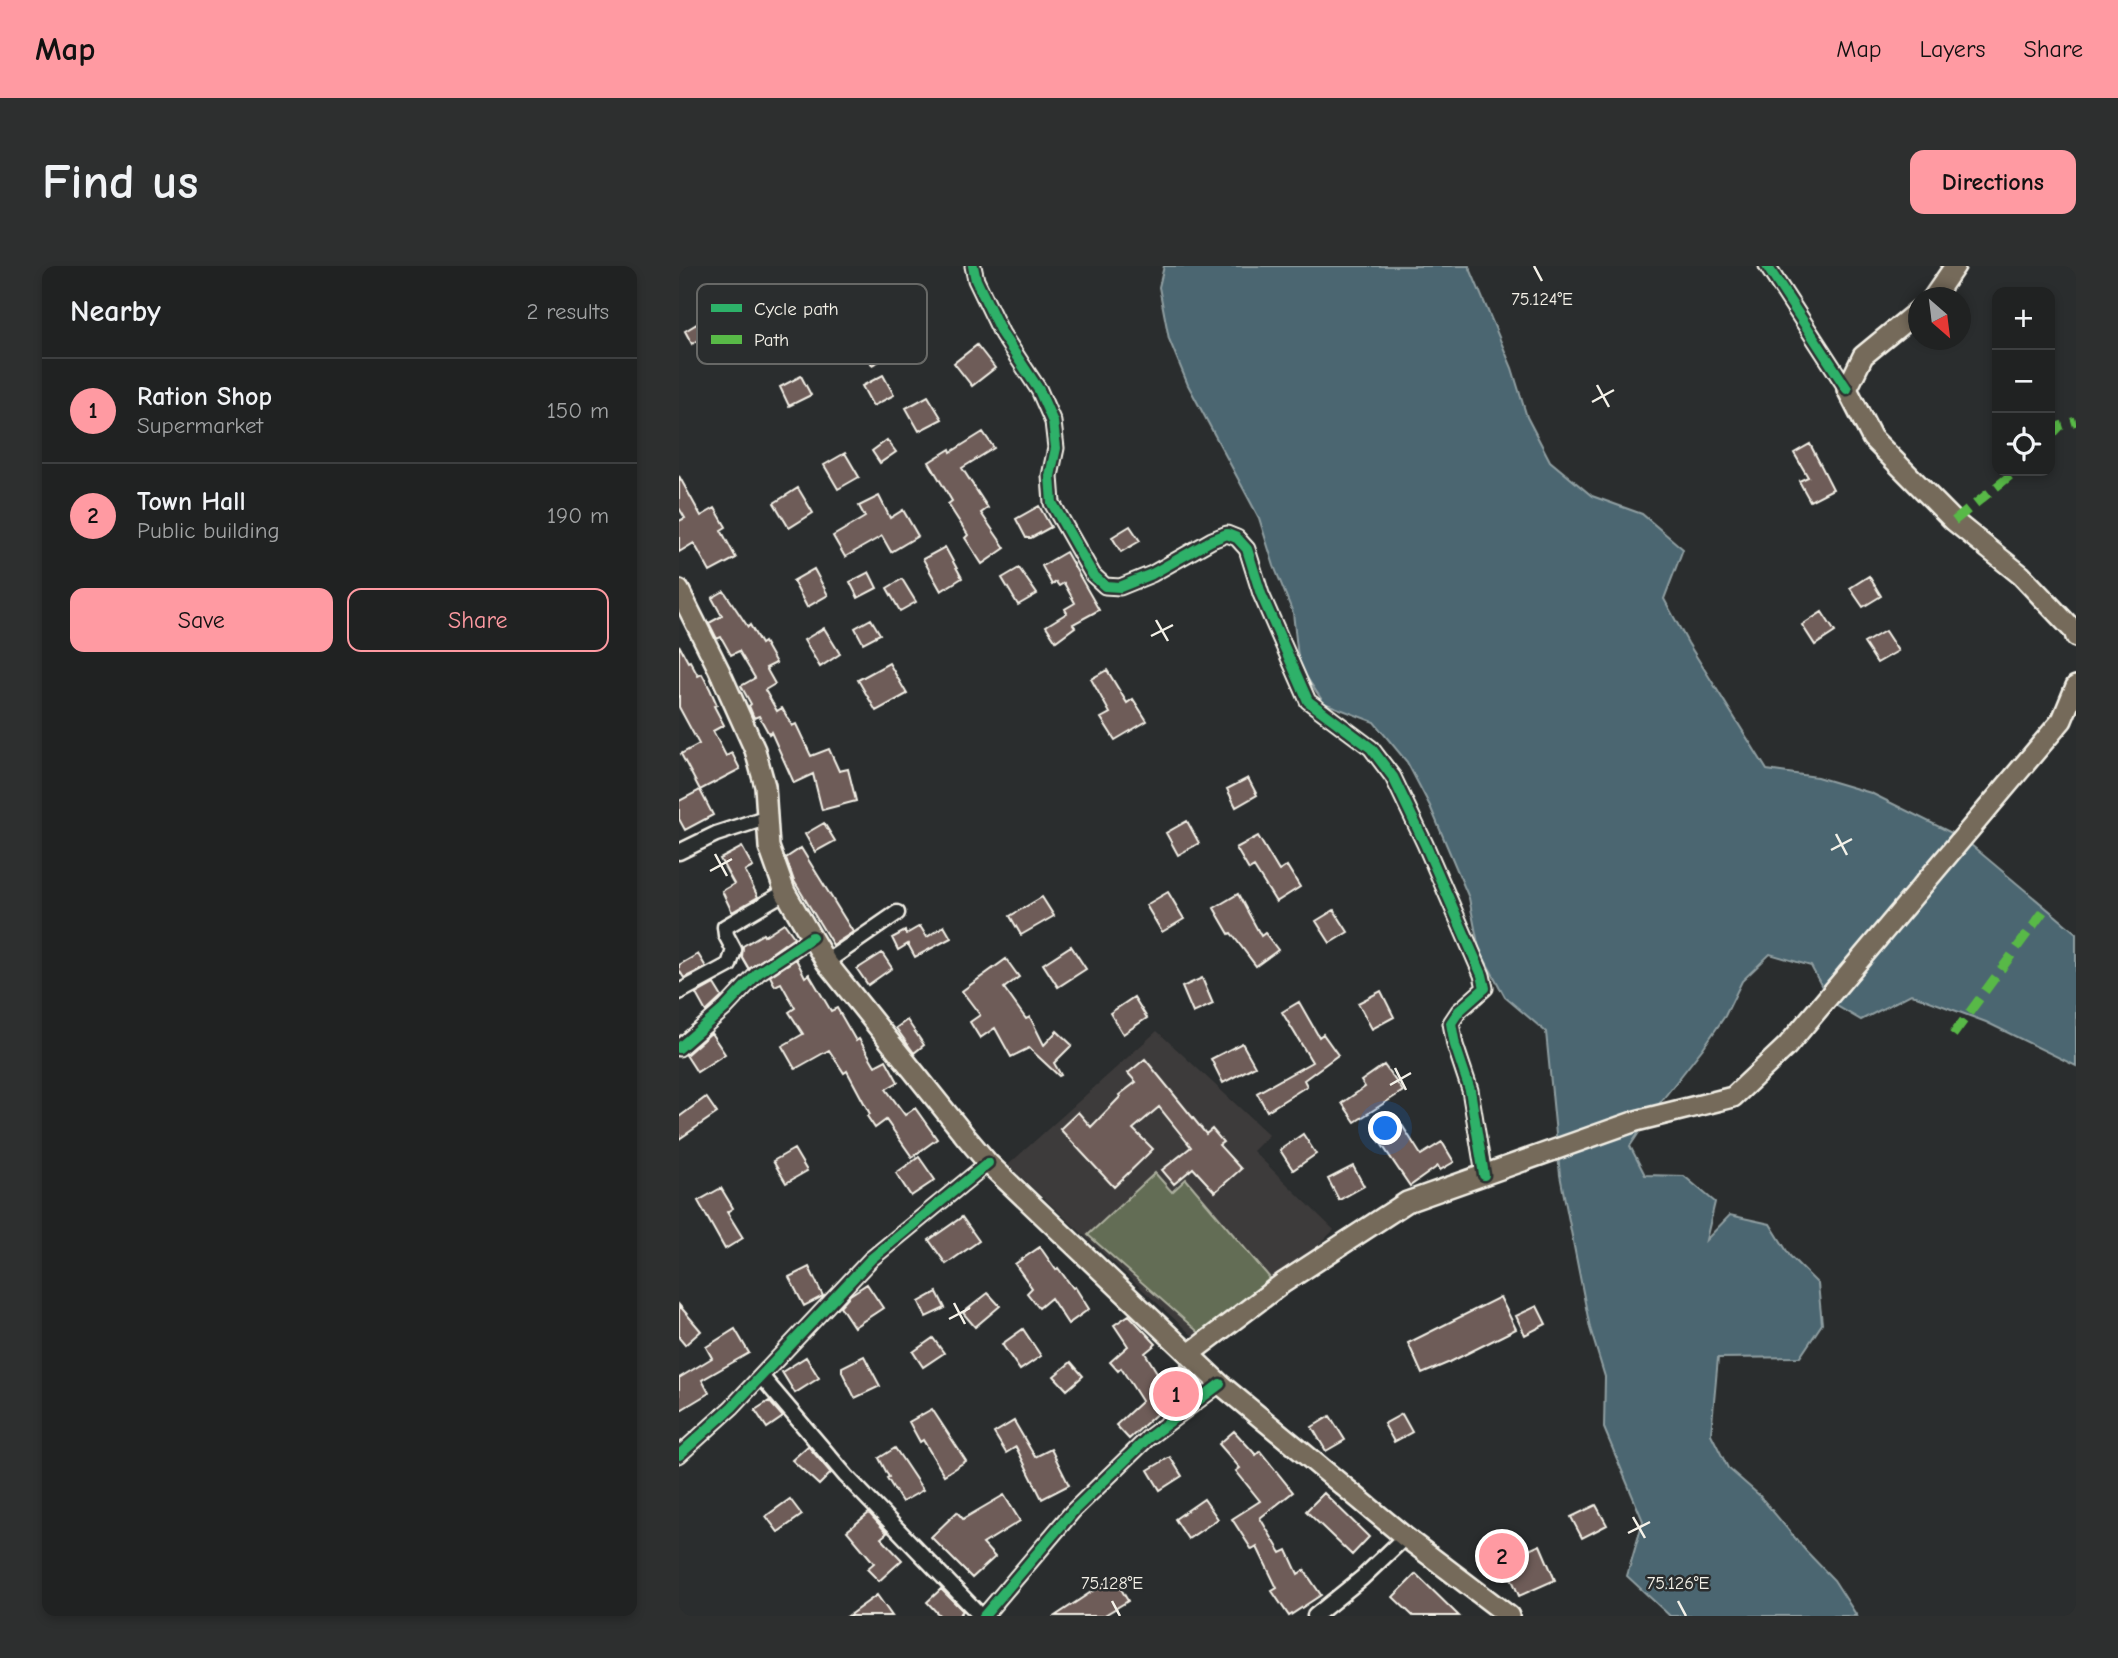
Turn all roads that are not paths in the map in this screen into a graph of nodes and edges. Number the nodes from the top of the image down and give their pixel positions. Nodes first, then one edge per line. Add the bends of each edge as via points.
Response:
1 (973, 266) edge
2 (1766, 266) edge
3 (1955, 266) edge
4 (1941, 287) edge
5 (1908, 319) edge
6 (1847, 389) junction
7 (679, 590) edge
8 (2076, 638) edge
9 (2076, 686) edge
10 (768, 817) junction
11 (679, 852) edge
12 (785, 892) junction
13 (897, 914) dead end
14 (812, 937) junction
15 (826, 962) junction
16 (679, 992) edge
17 (679, 1048) edge
18 (988, 1163) junction
19 (1484, 1175) junction
20 (1189, 1354) junction
21 (761, 1376) junction
22 (1220, 1384) junction
23 (679, 1455) edge
24 (1405, 1537) junction
25 (983, 1616) edge
26 (1315, 1616) edge
27 (1509, 1616) edge

1 - 19 street via 1002,334 1039,390 1053,422 1052,503 1093,575 1105,586 1120,587 1152,575 1212,540 1227,534 1237,538 1247,548 1261,594 1308,701 1371,748 1392,777 1482,975 1485,988 1451,1023 1470,1090
2 - 6 street
3 - 4 main road
5 - 6 main road via 1863,356
6 - 8 main road via 1872,438 1954,521 2021,575
7 - 10 main road via 755,750
9 - 19 main road via 2062,720 1998,797 1787,1046 1733,1097 1636,1121
10 - 11 street
10 - 12 main road via 769,847
12 - 14 main road
12 - 16 street via 725,927 734,950 729,965
13 - 15 street
14 - 15 main road
14 - 17 street via 758,973
15 - 18 main road
18 - 20 main road
18 - 21 street via 871,1259
19 - 20 main road via 1407,1202 1283,1283
20 - 22 main road
21 - 23 street
21 - 25 street via 846,1476
22 - 24 main road
22 - 25 street via 1139,1447 1073,1511
24 - 26 street
24 - 27 main road

